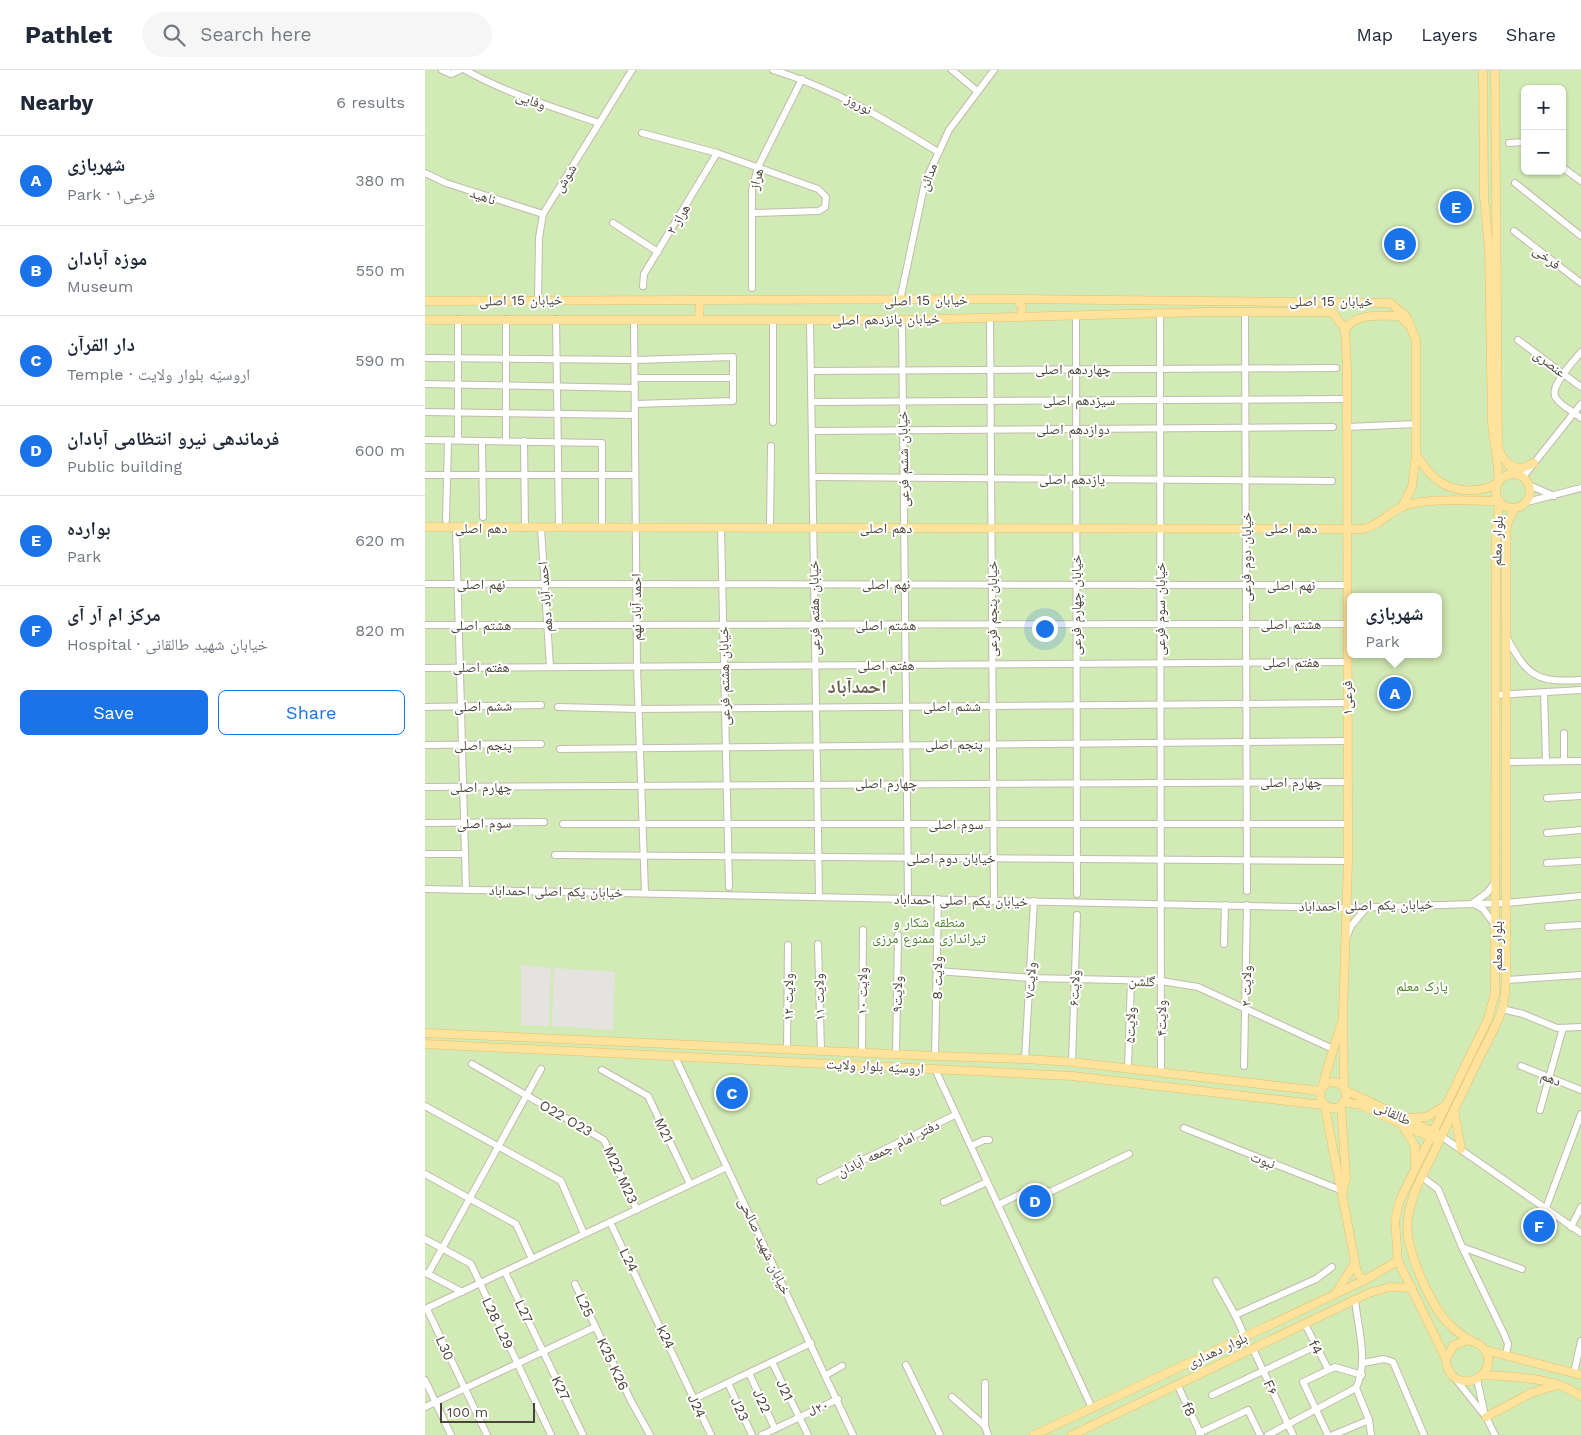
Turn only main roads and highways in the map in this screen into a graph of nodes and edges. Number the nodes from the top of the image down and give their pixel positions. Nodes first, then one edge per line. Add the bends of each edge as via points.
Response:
1 (1483, 70) edge
2 (1495, 70) edge
3 (1017, 298) junction
4 (700, 300) junction
5 (425, 301) edge
6 (1021, 316) junction
7 (425, 320) edge
8 (699, 320) junction
9 (1343, 326) junction
10 (1412, 330) junction
11 (1416, 455) junction
12 (1505, 460) junction
13 (1535, 463) road end
14 (1520, 476) junction
15 (1498, 483) junction
16 (1499, 501) junction
17 (1402, 507) junction
18 (1515, 508) junction
19 (425, 527) edge
20 (1347, 528) junction
21 (1343, 1014) junction
22 (425, 1033) edge
23 (451, 1034) junction
24 (473, 1035) junction
25 (425, 1044) edge
26 (451, 1045) junction
27 (472, 1046) junction
28 (784, 1049) junction
29 (806, 1050) junction
30 (1056, 1061) junction
31 (779, 1062) junction
32 (1072, 1062) junction
33 (805, 1063) junction
34 (1055, 1075) junction
35 (1072, 1076) junction
36 (1321, 1089) junction
37 (1344, 1089) junction
38 (1447, 1103) junction
39 (1342, 1104) junction
40 (1324, 1105) junction
41 (1454, 1110) junction
42 (1401, 1120) junction
43 (1432, 1135) junction
44 (1440, 1139) junction
45 (1461, 1149) road end
46 (1413, 1172) junction
47 (1343, 1191) junction
48 (1398, 1261) junction
49 (1355, 1263) junction
50 (1416, 1264) junction
51 (1363, 1281) junction
52 (1412, 1288) junction
53 (1335, 1294) junction
54 (1268, 1326) junction
55 (1274, 1339) junction
56 (1469, 1340) junction
57 (1485, 1350) junction
58 (1446, 1359) junction
59 (1577, 1374) edge
60 (1479, 1377) junction
61 (1559, 1385) junction
62 (1581, 1396) edge
63 (1486, 1417) road end
64 (1034, 1435) edge
65 (1071, 1435) edge

1 - 15 main road via 1492,429
2 - 12 main road via 1498,445
3 - 4 main road, خیابان 15 اصلی
3 - 6 main road via 1022,308
3 - 10 main road, خیابان 15 اصلی via 1379,301 1390,302 1399,309
4 - 5 main road, خیابان 15 اصلی
4 - 8 main road
6 - 8 main road, خیابان پانزدهم اصلی via 901,320
6 - 9 main road, خیابان پانزدهم اصلی via 1333,312
7 - 8 main road, خیابان پانزدهم اصلی
9 - 10 main road via 1357,317 1400,316
9 - 20 main road, فرعی۱ via 1347,399
10 - 11 main road via 1416,340
11 - 15 main road via 1431,475 1451,488 1476,490
11 - 17 main road via 1412,488
12 - 13 main road via 1520,469
12 - 14 main road
14 - 15 main road via 1507,475
14 - 18 main road via 1529,485 1529,496 1527,502
15 - 16 main road
16 - 17 main road via 1422,502
16 - 18 main road
16 - 38 main road, بلوار معلم via 1496,540 1497,979 1493,1006
17 - 20 main road, دهم اصلی via 1375,526
18 - 41 main road, بلوار معلم via 1507,524 1505,540 1506,980 1502,1009
19 - 20 main road, دهم اصلی
20 - 21 main road, فرعی۱ via 1348,861
21 - 36 main road
21 - 37 main road
22 - 23 main road, اروسیّه بلوار ولایت
23 - 24 main road, اروسیّه بلوار ولایت
23 - 26 main road
24 - 27 main road
24 - 28 main road, اروسیّه بلوار ولایت
25 - 26 main road, اروسیّه بلوار ولایت
26 - 27 main road, اروسیّه بلوار ولایت
27 - 31 main road, اروسیّه بلوار ولایت
28 - 29 main road, اروسیّه بلوار ولایت
28 - 31 main road
29 - 30 main road, اروسیّه بلوار ولایت
29 - 33 main road via 803,1056
30 - 32 main road, اروسیّه بلوار ولایت
30 - 34 main road via 1059,1068
31 - 33 main road, اروسیّه بلوار ولایت
32 - 35 main road
32 - 36 main road, اروسیّه بلوار ولایت
33 - 34 main road, اروسیّه بلوار ولایت
34 - 35 main road, اروسیّه بلوار ولایت
35 - 40 main road, اروسیّه بلوار ولایت
36 - 37 main road via 1333,1082
36 - 40 main road via 1320,1098
37 - 39 main road
37 - 42 main road, طالقانی
38 - 42 main road via 1427,1117
38 - 43 main road, بلوار معلم
39 - 40 main road via 1334,1108
39 - 42 main road, طالقانی via 1361,1105
39 - 47 main road
40 - 47 main road via 1337,1178
41 - 44 main road, بلوار معلم
41 - 45 main road
42 - 43 main road, طالقانی
42 - 46 main road via 1415,1146
43 - 44 main road, طالقانی
43 - 46 main road, بلوار معلم
44 - 50 main road, بلوار معلم via 1407,1220 1408,1238
46 - 48 main road, بلوار معلم via 1395,1220
47 - 49 main road
48 - 50 main road
48 - 51 main road, بلوار دهداری
48 - 52 main road, بلوار معلم
49 - 51 main road
49 - 53 main road
50 - 56 main road, بلوار معلم via 1439,1312
51 - 53 main road, بلوار دهداری
52 - 55 main road, بلوار دهداری via 1390,1287
52 - 58 main road, بلوار معلم
53 - 54 main road, بلوار دهداری
54 - 55 main road
54 - 64 main road, بلوار دهداری
55 - 65 main road, بلوار دهداری
56 - 57 main road
56 - 58 main road via 1454,1345
57 - 59 main road
57 - 60 main road via 1488,1361
58 - 60 main road via 1453,1376 1465,1381
60 - 61 main road via 1522,1378
61 - 62 main road
61 - 63 main road via 1531,1393

